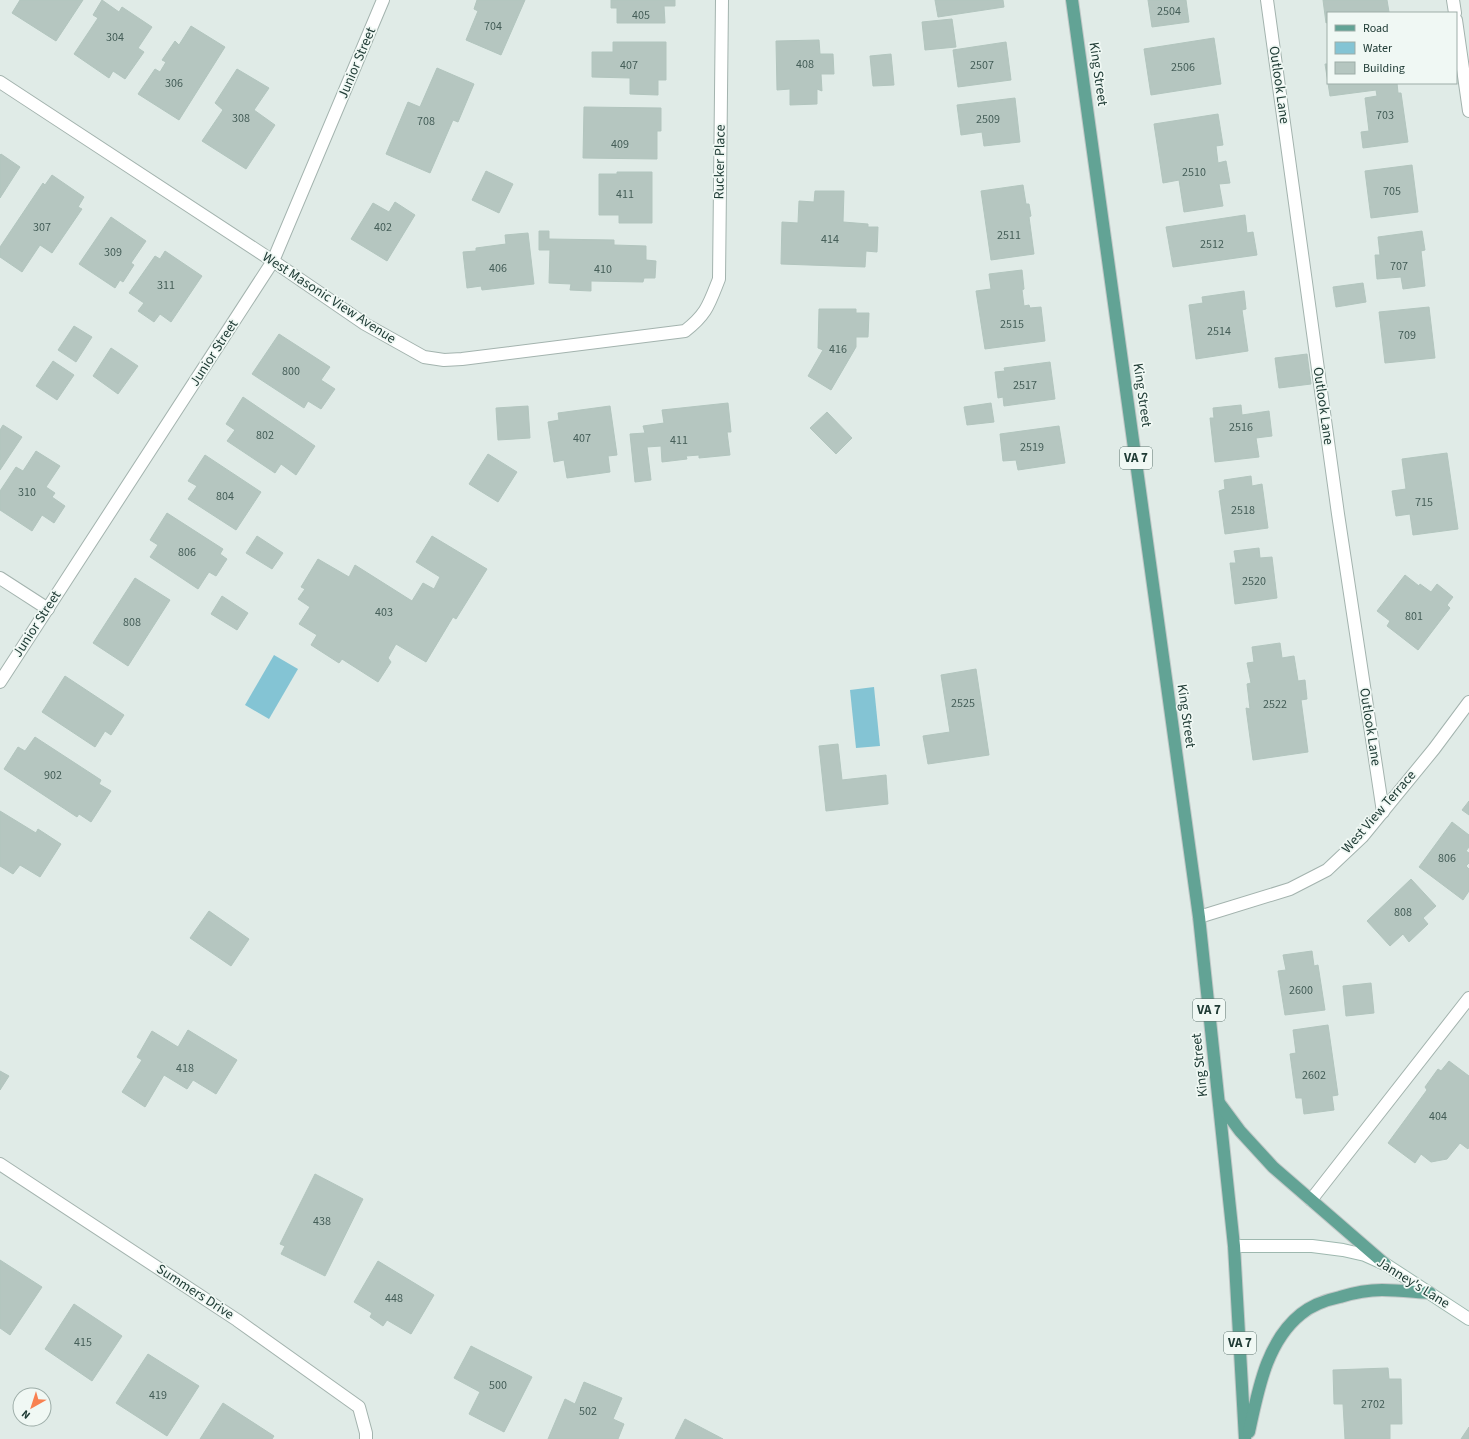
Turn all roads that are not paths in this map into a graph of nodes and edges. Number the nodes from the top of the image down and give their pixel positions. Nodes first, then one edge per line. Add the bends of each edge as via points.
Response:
1 (383, 0) edge
2 (722, 0) edge
3 (1072, 0) edge
4 (1267, 0) edge
5 (1453, 0) edge
6 (1455, 12) edge
7 (1457, 27) edge
8 (0, 82) edge
9 (1469, 111) edge
10 (273, 261) junction
11 (699, 319) joint
12 (0, 578) edge
13 (48, 608) junction
14 (0, 682) edge
15 (1469, 702) edge
16 (1383, 812) junction
17 (1199, 917) junction
18 (1469, 998) edge
19 (1219, 1103) junction
20 (0, 1164) edge
21 (1311, 1200) junction
22 (1234, 1246) junction
23 (1385, 1264) junction
24 (1430, 1293) junction
25 (1469, 1319) edge
26 (366, 1439) edge
27 (1246, 1439) edge

1 - 10 street, Junior Street
2 - 11 street, Rucker Place via 719,280 707,310
3 - 17 main road, King Street / VA 7
4 - 16 street, Outlook Lane via 1338,514
5 - 6 street
7 - 9 street
8 - 10 street, West Masonic View Avenue
10 - 11 street, West Masonic View Avenue via 365,324 424,357 444,360 685,331
10 - 13 street, Junior Street
12 - 13 street
13 - 14 street, Junior Street
15 - 16 street, West View Terrace
16 - 17 street, West View Terrace via 1362,837 1327,870 1290,889
17 - 19 main road, King Street / VA 7
18 - 21 street
19 - 21 main road via 1240,1131 1273,1167
19 - 22 main road, King Street / VA 7
20 - 26 street, Summers Drive via 237,1320 359,1406
21 - 23 main road
22 - 23 street, Janney's Lane via 1312,1246 1365,1255
22 - 27 main road, King Street / VA 7
23 - 24 street, Janney's Lane
24 - 25 street, Janney's Lane
24 - 27 main road via 1381,1290 1350,1294 1324,1301 1301,1314 1284,1331 1270,1355

